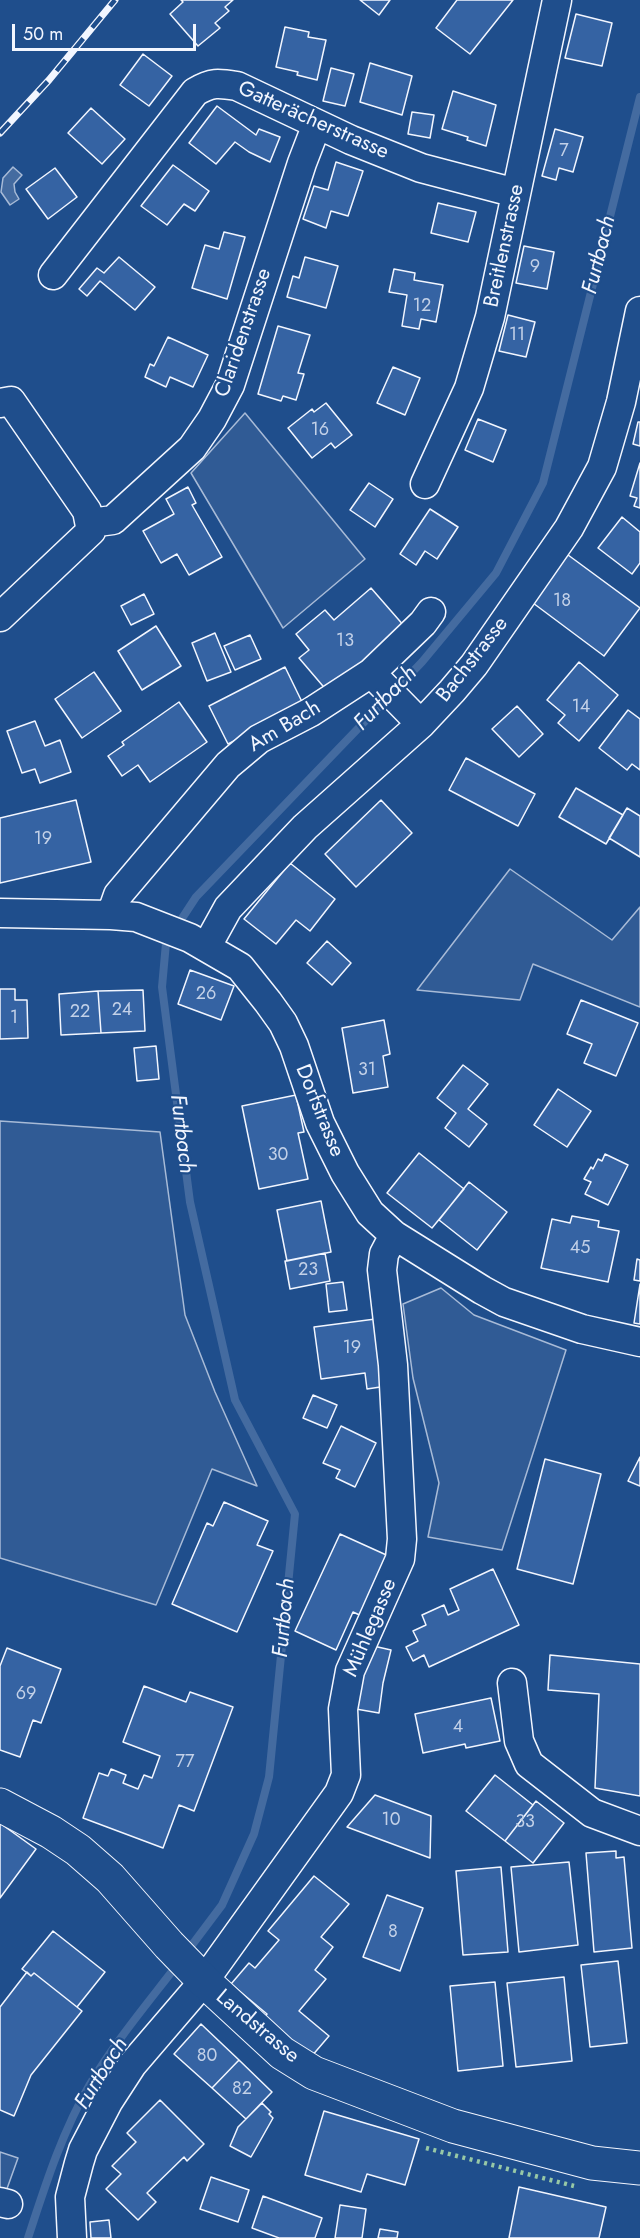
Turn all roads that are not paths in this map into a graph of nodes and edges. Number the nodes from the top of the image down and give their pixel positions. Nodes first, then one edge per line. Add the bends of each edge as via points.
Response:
1 (557, 0) edge
2 (317, 124) junction
3 (516, 193) junction
4 (53, 275) dead end
5 (640, 311) edge
6 (0, 403) edge
7 (425, 484) dead end
8 (90, 523) junction
9 (431, 612) dead end
10 (0, 617) edge
11 (374, 677) junction
12 (414, 717) junction
13 (0, 913) edge
14 (111, 915) junction
15 (198, 942) junction
16 (394, 1235) junction
17 (640, 1342) edge
18 (512, 1683) dead end
19 (0, 1805) edge
20 (640, 1831) edge
21 (198, 1975) junction
22 (640, 2168) edge
23 (72, 2238) edge

1 - 3 street, Breitlenstrasse
2 - 3 street, Gatterächerstrasse via 421,168
2 - 4 street, Gatterächerstrasse via 237,86 208,84 195,92
2 - 8 street, Claridenstrasse via 230,385 212,419 192,448 113,520
3 - 7 street, Breitlenstrasse via 490,316 469,388
5 - 12 street, Bachstrasse via 621,402 602,467 569,528 474,665
6 - 8 street via 11,401 87,511
8 - 10 street via 91,531
9 - 11 street, Am Bach
11 - 12 street
11 - 14 street, Am Bach via 259,739 228,765 118,895
12 - 15 street, Bachstrasse
13 - 14 street, Dorfstrasse
14 - 15 street, Dorfstrasse via 136,917
15 - 16 street, Dorfstrasse via 240,967 283,1023 320,1123 345,1173 370,1213
16 - 17 street, Dorfstrasse via 504,1302 582,1329
16 - 21 street, Mühlegasse via 384,1254 382,1270 393,1365 402,1539 400,1559 350,1671 343,1709 346,1775 339,1793 223,1954
18 - 20 street via 519,1741 529,1764 592,1813
19 - 21 main road, Landstrasse via 78,1850 110,1878
21 - 22 main road, Landstrasse via 282,2053 314,2073 453,2126 592,2163
21 - 23 street, Mühlegasse via 132,2065 88,2140 70,2196

